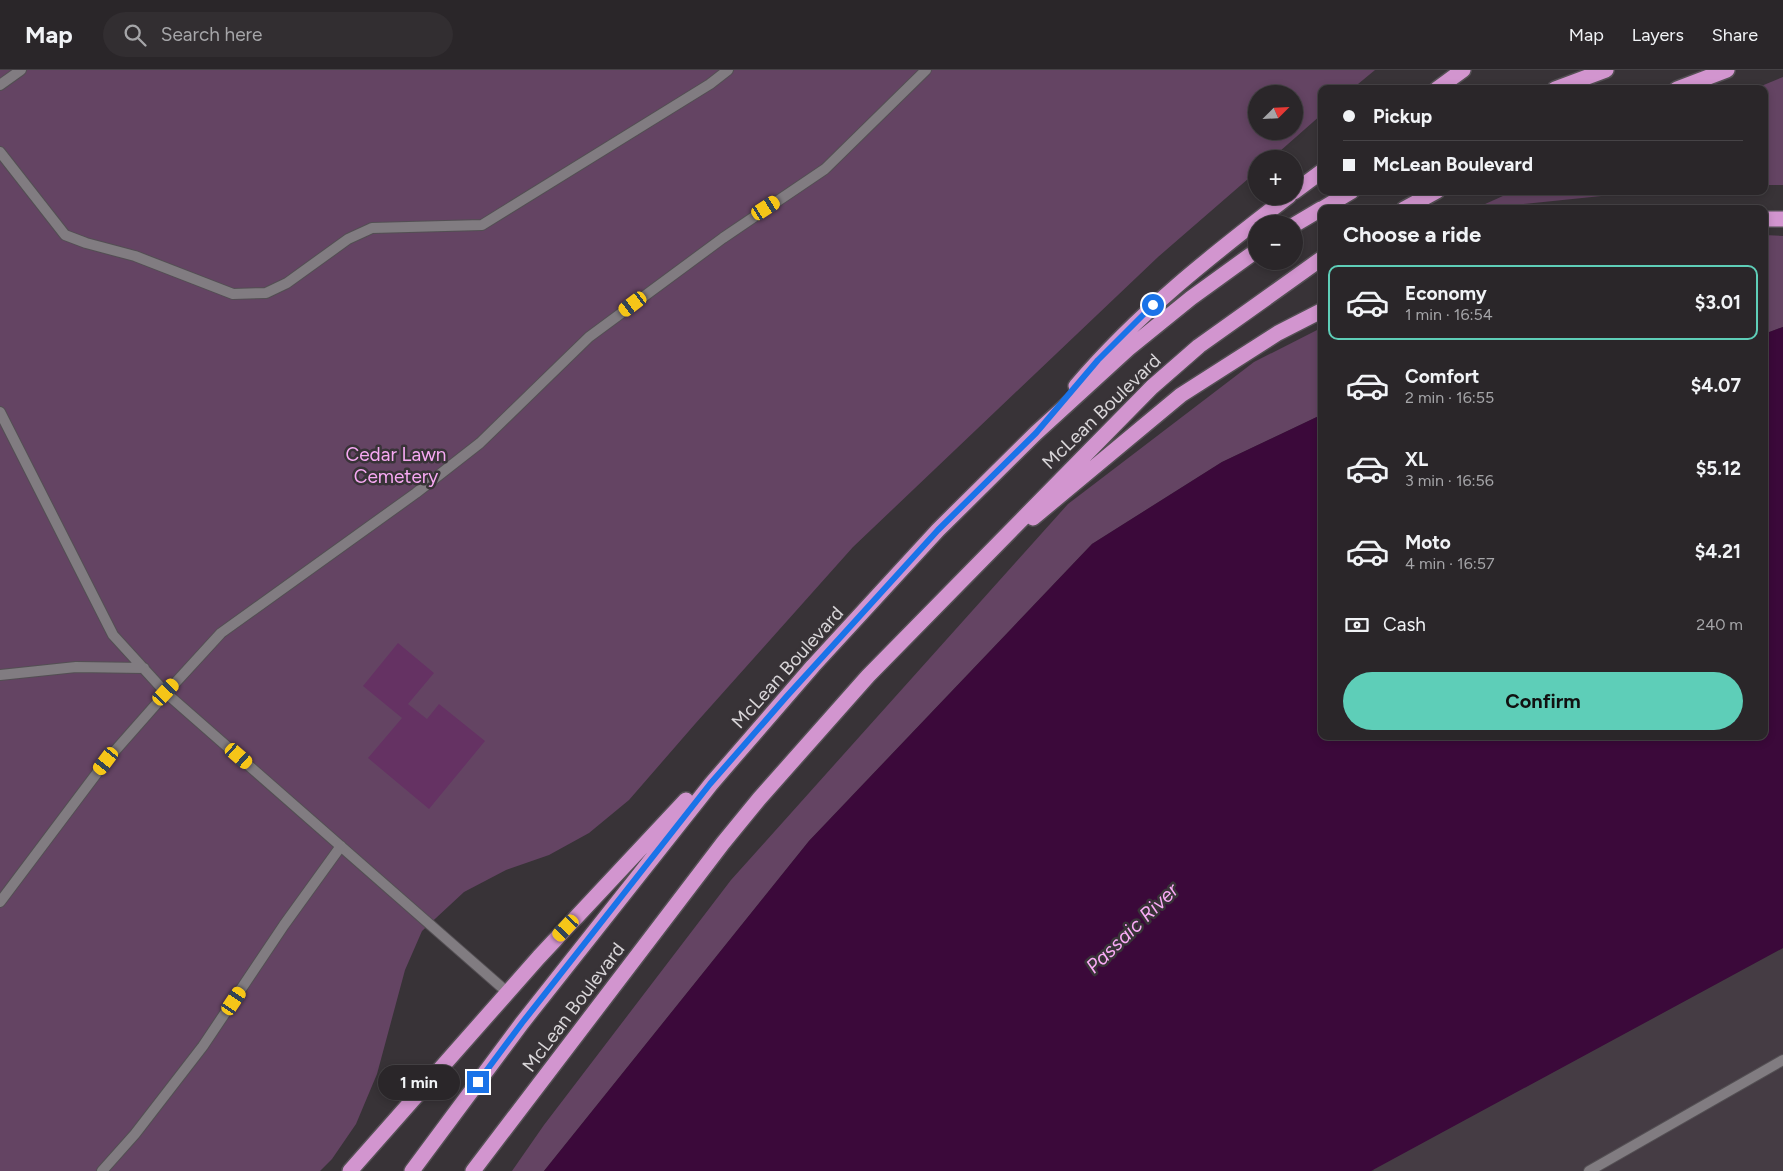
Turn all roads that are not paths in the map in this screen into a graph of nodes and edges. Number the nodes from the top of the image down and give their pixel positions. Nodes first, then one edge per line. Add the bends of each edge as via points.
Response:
1 (21, 70) edge
2 (728, 70) edge
3 (926, 70) edge
4 (1463, 70) edge
5 (1606, 70) edge
6 (1727, 70) edge
7 (0, 85) edge
8 (1442, 85) edge
9 (1566, 85) edge
10 (1688, 85) edge
11 (0, 152) edge
12 (1318, 174) edge
13 (1303, 185) edge
14 (1345, 195) edge
15 (1430, 195) edge
16 (1277, 205) edge
17 (1329, 205) edge
18 (1411, 205) edge
19 (1318, 211) edge
20 (1768, 219) edge
21 (1303, 220) edge
22 (1783, 220) edge
23 (1248, 257) edge
24 (1318, 261) edge
25 (1318, 313) edge
26 (0, 412) edge
27 (1036, 433) junction
28 (978, 564) junction
29 (813, 666) junction
30 (144, 668) junction
31 (0, 675) edge
32 (166, 692) junction
33 (341, 846) junction
34 (0, 902) edge
35 (508, 992) junction
36 (1783, 1060) edge
37 (102, 1171) edge
38 (350, 1171) edge
39 (412, 1171) edge
40 (473, 1171) edge
41 (1589, 1171) edge

1 - 7 lane
2 - 11 lane via 482,225 372,228 348,238 287,283 266,293 233,294 135,256 65,235
3 - 32 lane via 825,169 723,238 589,337 480,443 221,633
4 - 8 highway
5 - 9 highway
6 - 10 highway
12 - 13 highway
14 - 17 highway
15 - 18 highway
16 - 27 highway via 1153,305 1098,360
19 - 21 highway
20 - 22 highway
23 - 27 highway, McLean Boulevard via 1142,338
24 - 28 highway, McLean Boulevard via 1199,346 1152,387
25 - 28 highway via 1278,333 1181,395
26 - 30 lane via 113,635
27 - 29 highway, McLean Boulevard via 938,530
28 - 40 highway, McLean Boulevard via 868,676 759,799
29 - 35 highway
29 - 39 highway, McLean Boulevard via 692,807 522,1023
30 - 31 lane via 76,667
30 - 32 lane
32 - 33 lane
32 - 34 lane via 106,761
33 - 35 lane
33 - 37 lane via 203,1046
35 - 38 highway
36 - 41 lane

